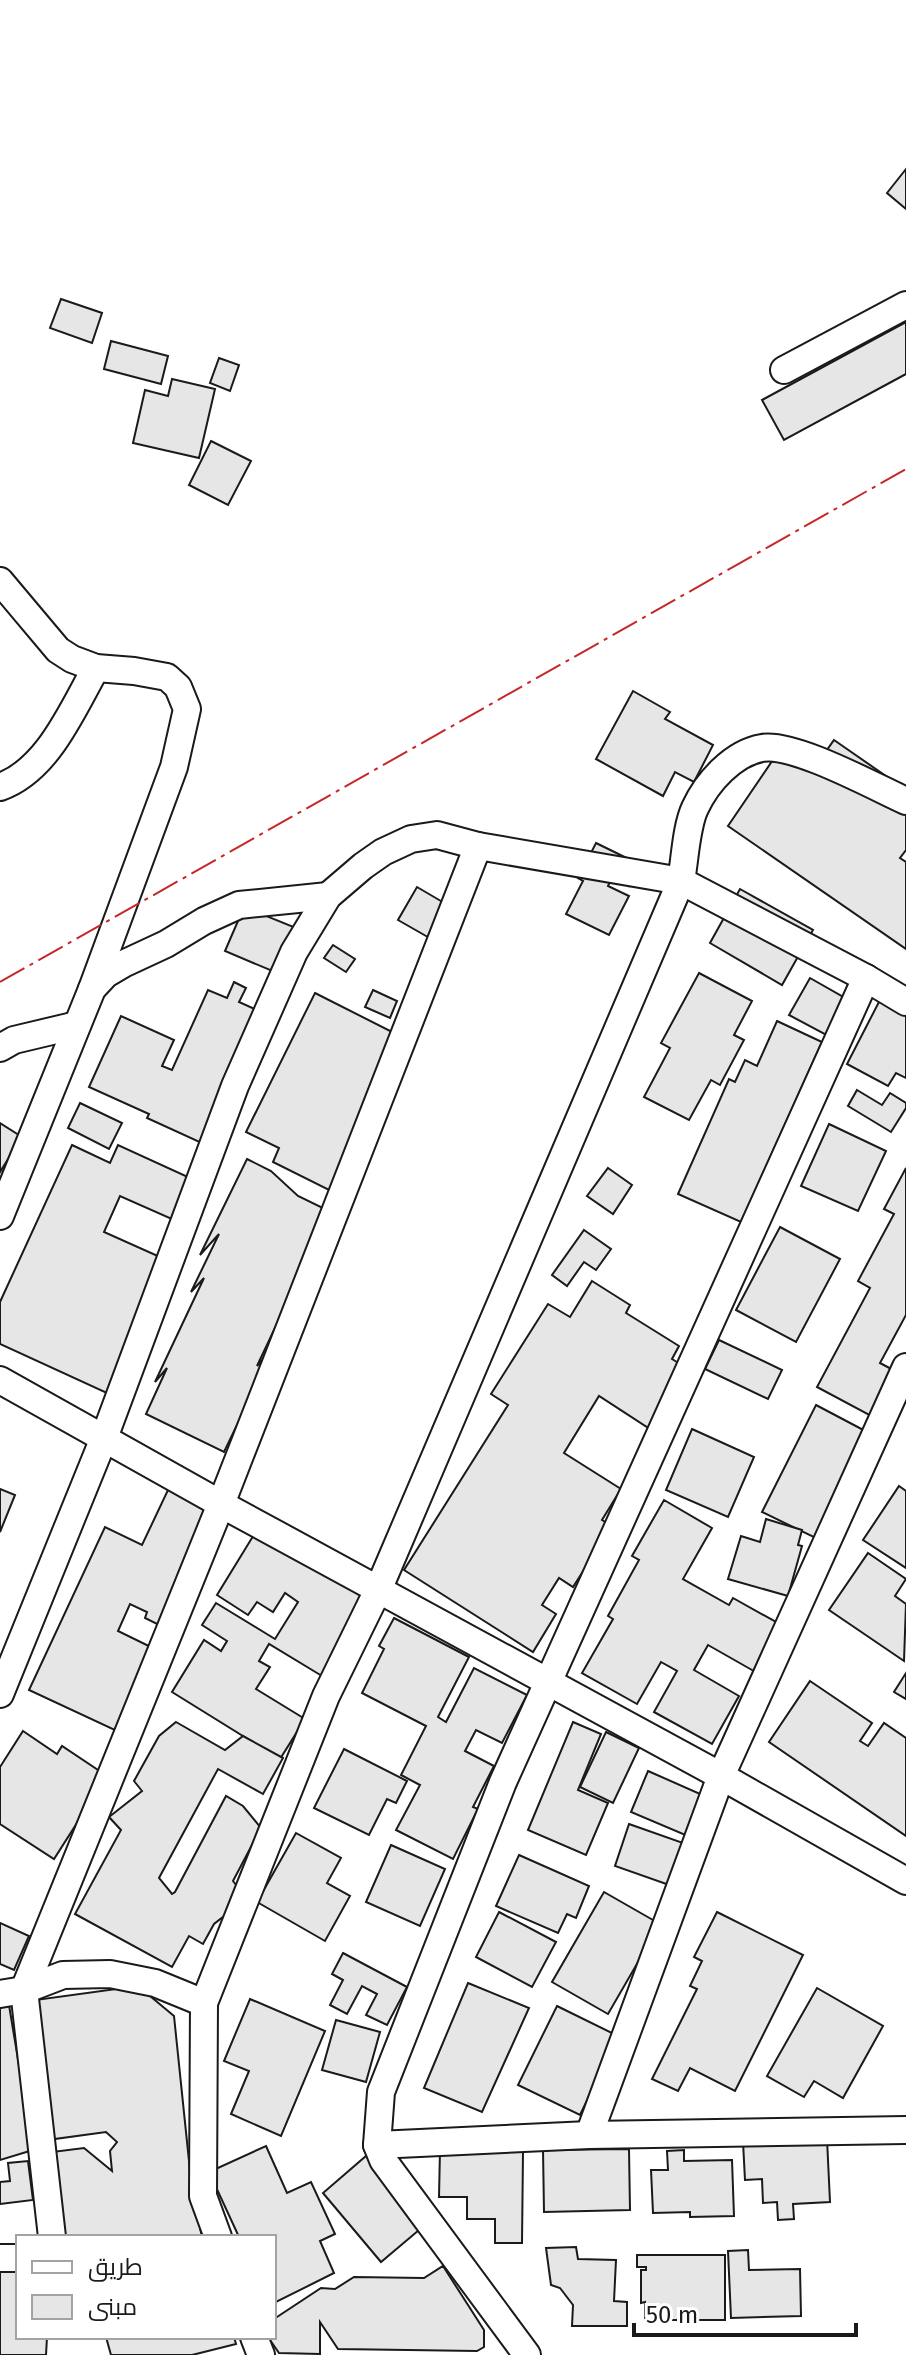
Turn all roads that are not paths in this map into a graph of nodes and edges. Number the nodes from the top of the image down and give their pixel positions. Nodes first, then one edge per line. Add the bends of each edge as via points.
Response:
1 (906, 305) edge
2 (784, 370) dead end
3 (0, 581) edge
4 (96, 668) junction
5 (0, 787) edge
6 (906, 801) edge
7 (478, 846) junction
8 (681, 881) junction
9 (328, 896) junction
10 (866, 978) junction
11 (92, 989) junction
12 (906, 1002) edge
13 (77, 1025) junction
14 (0, 1048) edge
15 (0, 1216) edge
16 (906, 1367) edge
17 (0, 1380) edge
18 (104, 1438) junction
19 (221, 1504) junction
20 (379, 1588) junction
21 (548, 1682) junction
22 (0, 1694) edge
23 (721, 1776) junction
24 (906, 1881) edge
25 (12, 1992) edge
26 (204, 2003) junction
27 (906, 2130) edge
28 (589, 2135) junction
29 (377, 2145) junction
30 (52, 2235) edge
31 (217, 2235) edge
32 (527, 2355) edge

1 - 2 street
3 - 4 street via 58,650
4 - 5 street via 47,750 14,782
4 - 11 street via 167,677 178,687 187,709 174,767
6 - 8 street via 777,748 746,752 711,782 694,810
7 - 8 street
7 - 9 street via 437,835 411,839 383,852
7 - 19 street
8 - 10 street
8 - 20 street
9 - 11 street via 239,905 123,964
9 - 18 street via 294,952 235,1086
10 - 12 street
10 - 21 street
11 - 13 street
13 - 14 street
13 - 15 street
16 - 23 street
17 - 18 street
18 - 19 street
18 - 22 street
19 - 20 street
19 - 25 street
20 - 21 street
20 - 26 street via 326,1696
21 - 23 street
21 - 29 street via 381,2092
23 - 24 street
23 - 28 street
25 - 26 street via 63,1975 110,1974 155,1983
25 - 30 street
26 - 31 street via 203,2196
27 - 28 street
28 - 29 street
29 - 32 street

